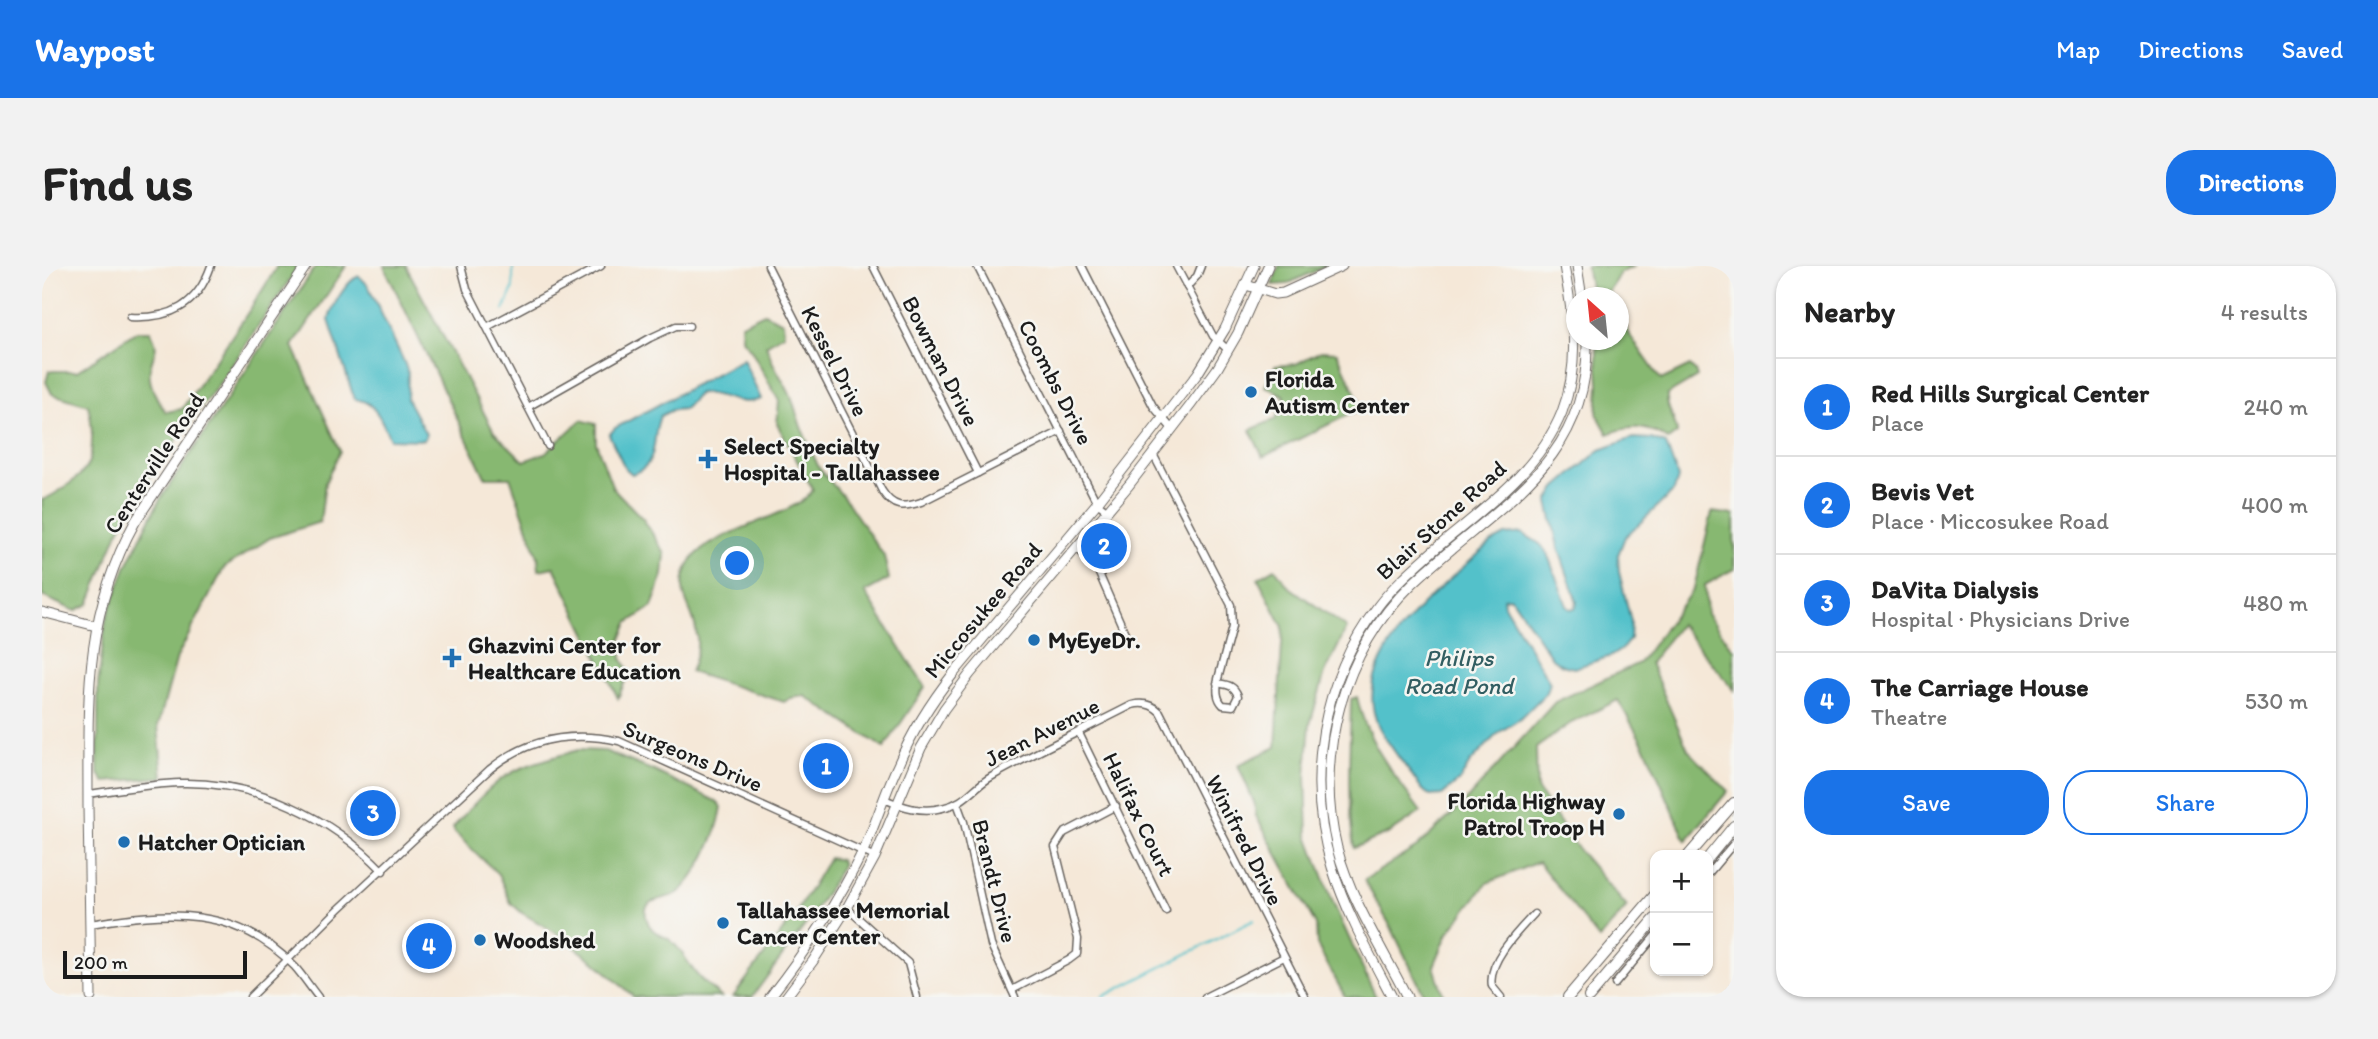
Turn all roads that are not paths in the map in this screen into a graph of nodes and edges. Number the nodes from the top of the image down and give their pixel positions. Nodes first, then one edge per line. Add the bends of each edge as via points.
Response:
1 (211, 266) edge
2 (306, 266) edge
3 (461, 266) edge
4 (601, 266) edge
5 (768, 266) edge
6 (873, 266) edge
7 (977, 266) edge
8 (1082, 266) edge
9 (1177, 266) edge
10 (1201, 266) edge
11 (1254, 266) edge
12 (1268, 266) edge
13 (1342, 266) edge
14 (1564, 266) edge
15 (1577, 266) edge
16 (1246, 285) junction
17 (1187, 287) junction
18 (1580, 287) edge
19 (1259, 289) junction
20 (130, 317) dead end
21 (689, 326) dead end
22 (487, 327) junction
23 (1218, 342) junction
24 (1228, 350) junction
25 (1586, 350) edge
26 (528, 407) junction
27 (1162, 420) junction
28 (1172, 429) junction
29 (1061, 431) junction
30 (548, 446) dead end
31 (1153, 454) junction
32 (978, 473) junction
33 (1097, 503) junction
34 (1108, 510) junction
35 (1077, 548) junction
36 (42, 612) edge
37 (96, 626) junction
38 (1125, 633) dead end
39 (953, 674) junction
40 (963, 683) junction
41 (1217, 683) dead end
42 (1147, 704) joint
43 (1079, 733) junction
44 (88, 794) junction
45 (884, 799) junction
46 (957, 803) junction
47 (1734, 803) edge
48 (896, 804) junction
49 (1116, 806) junction
50 (1734, 826) edge
51 (1734, 843) edge
52 (1693, 850) edge
53 (863, 851) junction
54 (1713, 852) edge
55 (875, 857) junction
56 (1713, 868) edge
57 (383, 871) junction
58 (1650, 901) edge
59 (847, 908) junction
60 (1166, 911) dead end
61 (1642, 911) junction
62 (1534, 914) dead end
63 (1650, 918) edge
64 (89, 924) junction
65 (1650, 927) edge
66 (1650, 942) edge
67 (1284, 957) junction
68 (287, 960) junction
69 (1615, 984) dead end
70 (1734, 987) edge
71 (1014, 994) edge
72 (1208, 996) edge
73 (91, 997) edge
74 (250, 997) edge
75 (318, 997) edge
76 (770, 997) edge
77 (786, 997) edge
78 (917, 997) edge
79 (1305, 997) edge
80 (1392, 997) edge
81 (1408, 997) edge
82 (1501, 997) edge
83 (1568, 997) edge
84 (1589, 997) edge
85 (1725, 997) edge

1 - 20 street via 201,287 174,312
2 - 37 main road, Centerville Road via 135,522 110,577
3 - 22 street
4 - 22 street
5 - 32 street, Kessel Drive via 887,499 903,508
6 - 32 street, Bowman Drive
7 - 29 street, Coombs Drive
8 - 27 street
9 - 17 street
10 - 17 street
11 - 16 main road, Miccosukee Road
12 - 19 main road, Miccosukee Road
13 - 19 main road via 1283,293
14 - 80 main road, Blair Stone Road via 1575,348 1568,392 1552,433 1510,485 1402,579 1379,605 1348,654 1331,696 1320,749 1319,793 1327,849 1341,892
15 - 18 main road
16 - 19 main road
16 - 23 main road, Miccosukee Road
17 - 23 street
19 - 24 main road, Miccosukee Road
21 - 26 street via 676,326 650,338
22 - 26 street
23 - 24 street
23 - 27 main road, Miccosukee Road
24 - 28 main road, Miccosukee Road
25 - 81 main road, Blair Stone Road via 1574,416 1551,458 1521,493 1397,600 1365,646 1342,697 1329,786 1338,849 1354,895
26 - 30 street
27 - 28 street
27 - 33 main road, Miccosukee Road
28 - 31 main road, Miccosukee Road
29 - 32 street
29 - 33 street, Coombs Drive
31 - 34 main road, Miccosukee Road
31 - 41 street via 1231,605 1233,620
33 - 34 street
33 - 39 main road, Miccosukee Road
34 - 35 main road, Miccosukee Road
35 - 38 street via 1097,569
35 - 40 main road, Miccosukee Road
36 - 37 main road
37 - 44 main road, Centerville Road via 88,703
39 - 40 main road
39 - 45 main road, Miccosukee Road via 919,724
40 - 48 main road, Miccosukee Road via 921,748
42 - 43 street, Jean Avenue via 1132,705
42 - 67 street, Winifred Drive via 1160,712
43 - 46 street, Jean Avenue via 990,778
43 - 49 street, Halifax Court
44 - 57 street via 181,783 250,792 316,818 356,845
44 - 64 main road, Centerville Road
45 - 48 street, Brandt Drive
45 - 53 main road, Miccosukee Road
46 - 48 street, Brandt Drive via 930,810
46 - 71 street, Brandt Drive via 991,945
47 - 52 main road
48 - 55 main road, Miccosukee Road
49 - 60 street, Halifax Court
49 - 71 street via 1064,832 1055,847 1078,939 1077,954
50 - 54 main road
51 - 56 street
53 - 55 street, Surgeons Drive
53 - 57 street, Surgeons Drive via 643,750 601,737 569,736 528,746 499,761
53 - 76 main road, Miccosukee Road via 821,926
55 - 59 main road, Miccosukee Road
57 - 68 street, Surgeons Drive
58 - 61 main road
59 - 77 main road, Miccosukee Road
59 - 78 street via 908,963
61 - 63 street
61 - 83 main road
62 - 82 street via 1492,969 1492,986
64 - 68 street via 194,915 242,929
64 - 73 main road, Centerville Road
65 - 84 main road
66 - 69 street
67 - 72 street
67 - 79 street, Winifred Drive
68 - 74 street, Surgeons Drive
68 - 75 street
70 - 85 street

